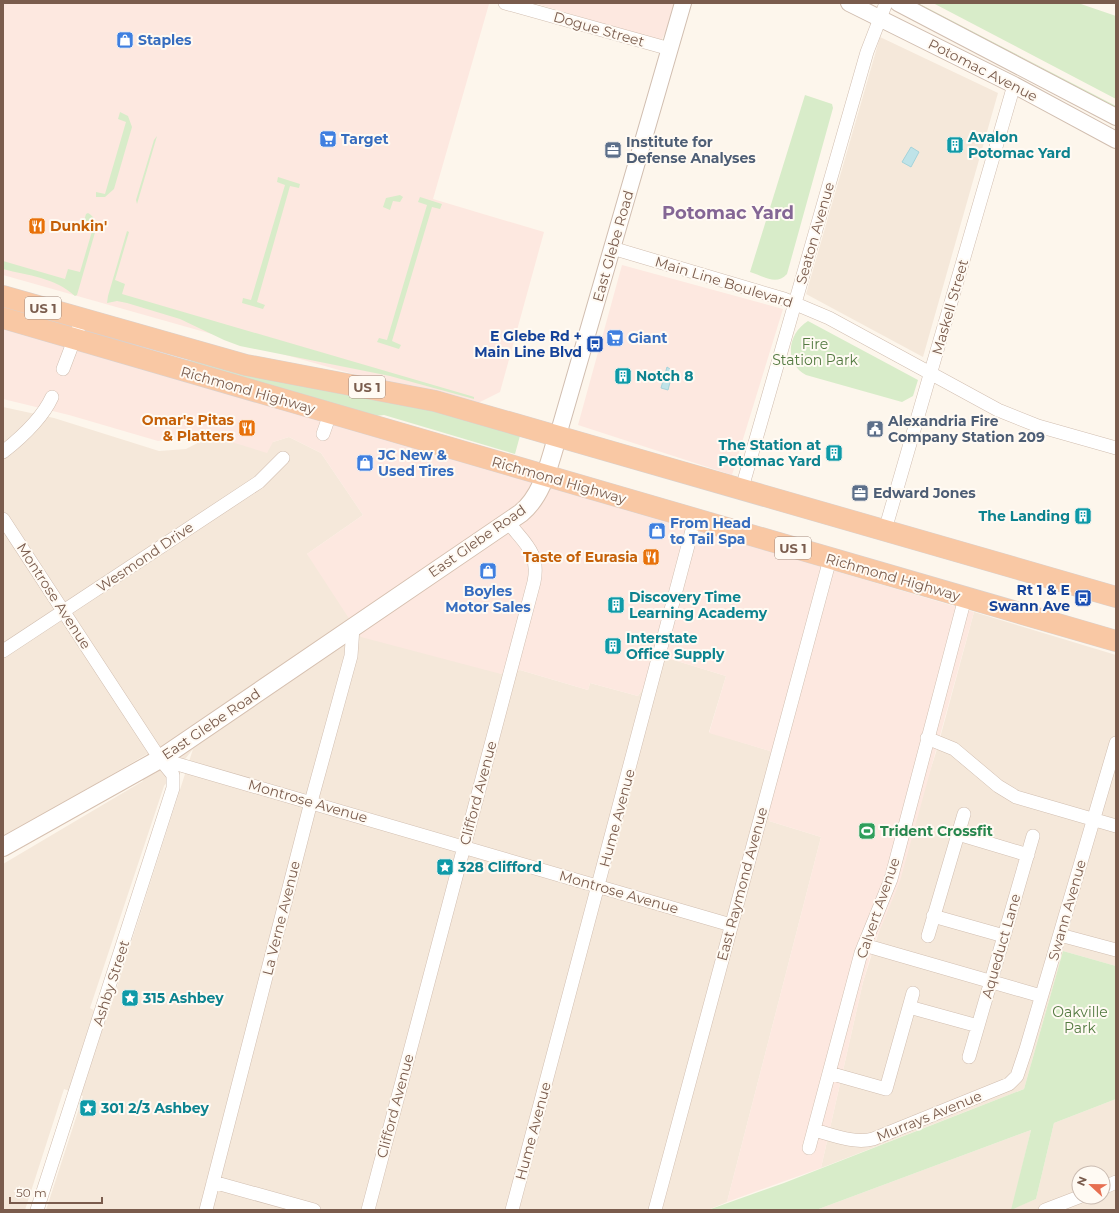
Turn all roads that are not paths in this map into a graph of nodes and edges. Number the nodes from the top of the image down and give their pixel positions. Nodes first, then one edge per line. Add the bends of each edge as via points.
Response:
1 (505, 3) edge
2 (683, 3) edge
3 (849, 3) edge
4 (898, 3) edge
5 (883, 10) edge
6 (670, 49) junction
7 (1014, 85) junction
8 (1116, 117) edge
9 (1116, 140) edge
10 (612, 248) junction
11 (3, 296) edge
12 (795, 303) junction
13 (3, 318) edge
14 (82, 320) junction
15 (75, 339) junction
16 (62, 369) dead end
17 (930, 373) junction
18 (52, 397) dead end
19 (330, 414) junction
20 (323, 434) dead end
21 (558, 435) junction
22 (1116, 448) edge
23 (3, 452) edge
24 (283, 458) dead end
25 (545, 475) junction
26 (742, 488) junction
27 (3, 519) edge
28 (695, 519) junction
29 (508, 522) junction
30 (885, 530) junction
31 (830, 559) junction
32 (1116, 597) edge
33 (965, 598) junction
34 (64, 611) junction
35 (353, 627) junction
36 (1116, 641) edge
37 (3, 651) edge
38 (927, 738) junction
39 (1116, 744) edge
40 (160, 759) junction
41 (311, 802) junction
42 (964, 814) dead end
43 (1094, 820) junction
44 (1116, 826) edge
45 (958, 834) junction
46 (1033, 836) dead end
47 (3, 847) edge
48 (463, 847) junction
49 (1028, 855) junction
50 (599, 885) junction
51 (933, 916) junction
52 (730, 925) junction
53 (1060, 935) junction
54 (928, 936) dead end
55 (1004, 936) junction
56 (864, 946) junction
57 (1116, 950) edge
58 (991, 982) junction
59 (913, 992) dead end
60 (1041, 996) junction
61 (909, 1007) junction
62 (978, 1026) junction
63 (970, 1057) dead end
64 (829, 1073) junction
65 (1017, 1076) joint
66 (814, 1130) junction
67 (809, 1148) dead end
68 (213, 1182) junction
69 (1071, 1200) edge
70 (37, 1210) edge
71 (206, 1210) edge
72 (314, 1210) edge
73 (368, 1210) edge
74 (512, 1210) edge
75 (655, 1210) edge
76 (1045, 1210) edge

1 - 6 street, Dogue Street
2 - 6 street, East Glebe Road
3 - 5 street, Potomac Avenue
4 - 8 street, Potomac Avenue
5 - 7 street, Potomac Avenue
5 - 12 street, Seaton Avenue via 867,52
6 - 10 street, East Glebe Road
7 - 9 street, Potomac Avenue
7 - 17 street, Maskell Street
10 - 12 street, Main Line Boulevard
10 - 21 street, East Glebe Road
11 - 14 highway, Richmond Highway / US 1
12 - 17 street, Main Line Boulevard via 829,318
12 - 26 street, Seaton Avenue
13 - 15 highway, Richmond Highway / US 1
14 - 15 street
14 - 21 highway, Richmond Highway / US 1 via 246,365 415,396
15 - 16 street
15 - 19 highway, Richmond Highway / US 1
17 - 22 street, Main Line Boulevard via 977,400 1010,415 1050,430
17 - 30 street, Maskell Street
18 - 23 street via 21,438
19 - 20 street
19 - 25 highway, Richmond Highway / US 1
21 - 25 main road, East Glebe Road
21 - 26 highway, Richmond Highway / US 1
24 - 34 street, Wesmond Drive via 259,482
25 - 28 highway, Richmond Highway / US 1
25 - 29 main road, East Glebe Road via 538,493 528,507
26 - 30 highway, Richmond Highway / US 1
27 - 34 street, Montrose Avenue
28 - 31 highway, Richmond Highway / US 1
28 - 50 street, Hume Avenue
29 - 35 main road, East Glebe Road
29 - 48 street, Clifford Avenue via 529,546 536,573
30 - 32 highway, Richmond Highway / US 1
31 - 33 highway, Richmond Highway / US 1
31 - 52 street, East Raymond Avenue
33 - 36 highway, Richmond Highway / US 1
33 - 38 street, Calvert Avenue
34 - 37 street, Wesmond Drive
34 - 40 street, Montrose Avenue
35 - 40 main road, East Glebe Road
35 - 41 street, La Verne Avenue via 351,656
38 - 43 street via 954,749 998,786 1016,796
38 - 56 street, Calvert Avenue via 890,879
39 - 43 street, Swann Avenue
40 - 41 street, Montrose Avenue
40 - 47 main road, East Glebe Road
40 - 70 street, Ashby Street via 172,775 173,788
41 - 48 street, Montrose Avenue
41 - 68 street, La Verne Avenue
42 - 45 street
43 - 44 street
43 - 53 street, Swann Avenue
45 - 49 street
45 - 51 street
46 - 49 street, Aqueduct Lane
48 - 50 street, Montrose Avenue
48 - 73 street, Clifford Avenue
49 - 55 street, Aqueduct Lane
50 - 52 street, Montrose Avenue
50 - 74 street, Hume Avenue
51 - 54 street
51 - 55 street
52 - 75 street, East Raymond Avenue
53 - 57 street
53 - 60 street, Swann Avenue
55 - 58 street, Aqueduct Lane
56 - 58 street
56 - 64 street, Calvert Avenue
58 - 60 street
58 - 62 street, Aqueduct Lane
59 - 61 street
60 - 65 street, Swann Avenue
61 - 62 street
61 - 64 street via 886,1089
62 - 63 street, Aqueduct Lane
64 - 66 street, Calvert Avenue
65 - 66 street, Murrays Avenue via 1009,1084 866,1141
66 - 67 street, Calvert Avenue
68 - 71 street, La Verne Avenue
68 - 72 street
69 - 76 street

